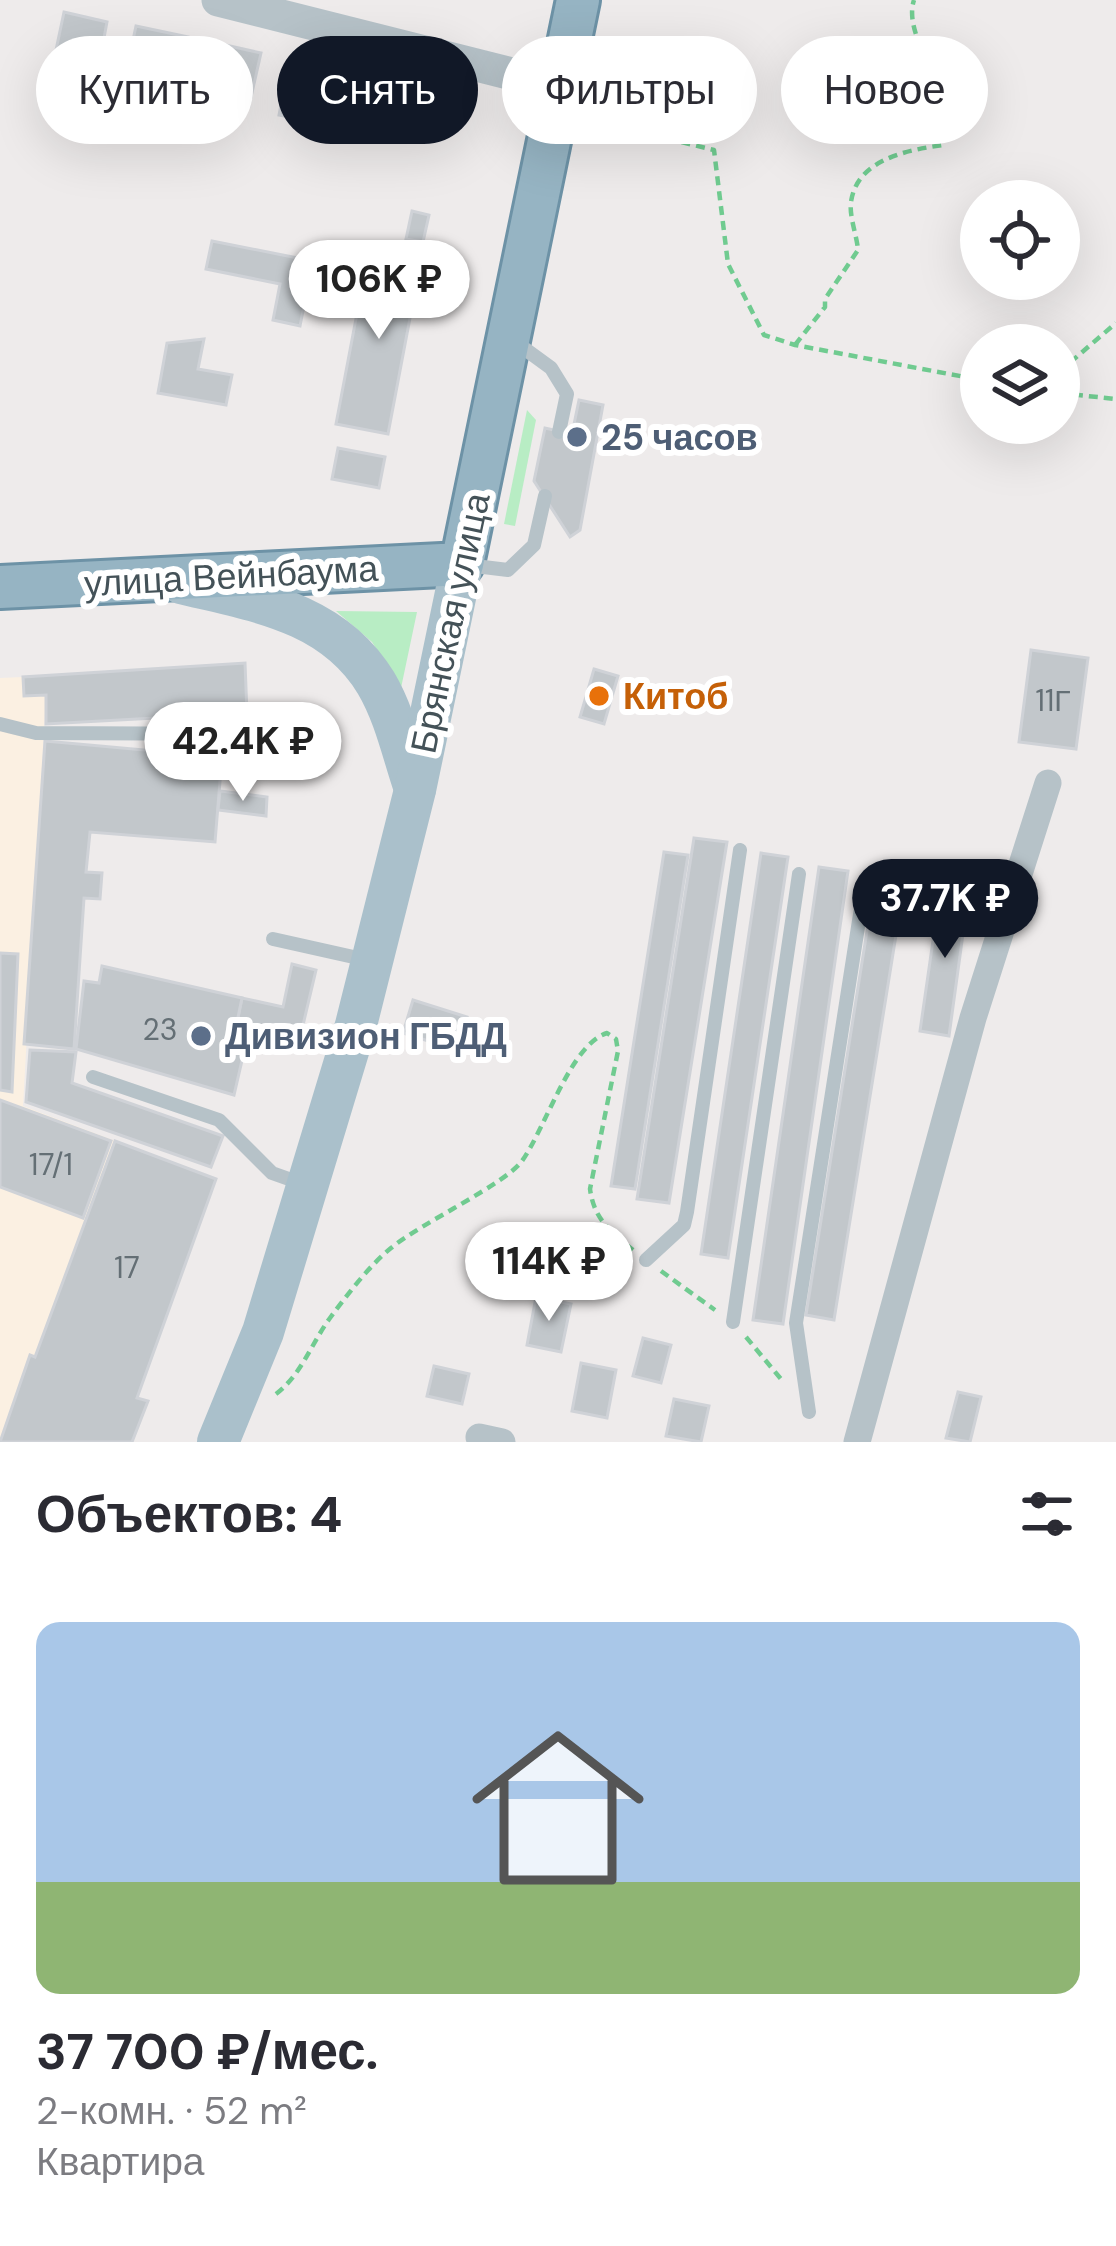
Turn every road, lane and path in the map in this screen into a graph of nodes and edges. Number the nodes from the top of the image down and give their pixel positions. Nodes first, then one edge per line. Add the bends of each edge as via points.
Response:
1 (218, 0) edge
2 (578, 0) edge
3 (914, 0) edge
4 (570, 36) edge
5 (502, 71) edge
6 (548, 144) edge
7 (689, 144) edge
8 (1116, 323) edge
9 (508, 337) junction
10 (795, 345) junction
11 (1080, 354) edge
12 (960, 376) edge
13 (1080, 395) edge
14 (1116, 399) edge
15 (559, 431) dead end
16 (545, 496) dead end
17 (462, 564) junction
18 (170, 580) junction
19 (0, 587) edge
20 (0, 724) edge
21 (256, 734) dead end
22 (1048, 783) dead end
23 (415, 790) junction
24 (740, 850) dead end
25 (799, 874) dead end
26 (863, 895) dead end
27 (273, 939) dead end
28 (373, 961) junction
29 (607, 1033) dead end
30 (93, 1077) dead end
31 (308, 1186) junction
32 (646, 1260) dead end
33 (733, 1322) dead end
34 (268, 1400) dead end
35 (809, 1412) dead end
36 (218, 1442) edge
37 (857, 1442) edge

1 - 5 street
2 - 4 highway, Брянская улица
3 - 10 path via 916,40 957,112 943,145 888,156 860,180 851,203 858,250
6 - 9 highway, Брянская улица
7 - 10 path via 714,150 728,263 764,335
8 - 11 path
9 - 15 lane via 551,368 567,394
9 - 17 highway, Брянская улица
10 - 12 path
13 - 14 path
16 - 17 lane via 534,545 508,570
17 - 18 highway, улица Вейнбаума
17 - 23 main road, Брянская улица
18 - 19 highway, улица Вейнбаума
18 - 23 main road via 259,602 332,632 375,681
20 - 21 lane via 36,733
22 - 37 street via 973,1018
23 - 28 main road, Брянская улица
24 - 32 lane via 687,1212 684,1225
25 - 33 lane
26 - 35 lane via 796,1322
27 - 28 lane
28 - 31 main road, Брянская улица
29 - 34 path via 592,1037 573,1062 519,1166 388,1250 329,1319 291,1382
30 - 31 lane via 218,1120 272,1173
31 - 36 main road, Брянская улица

